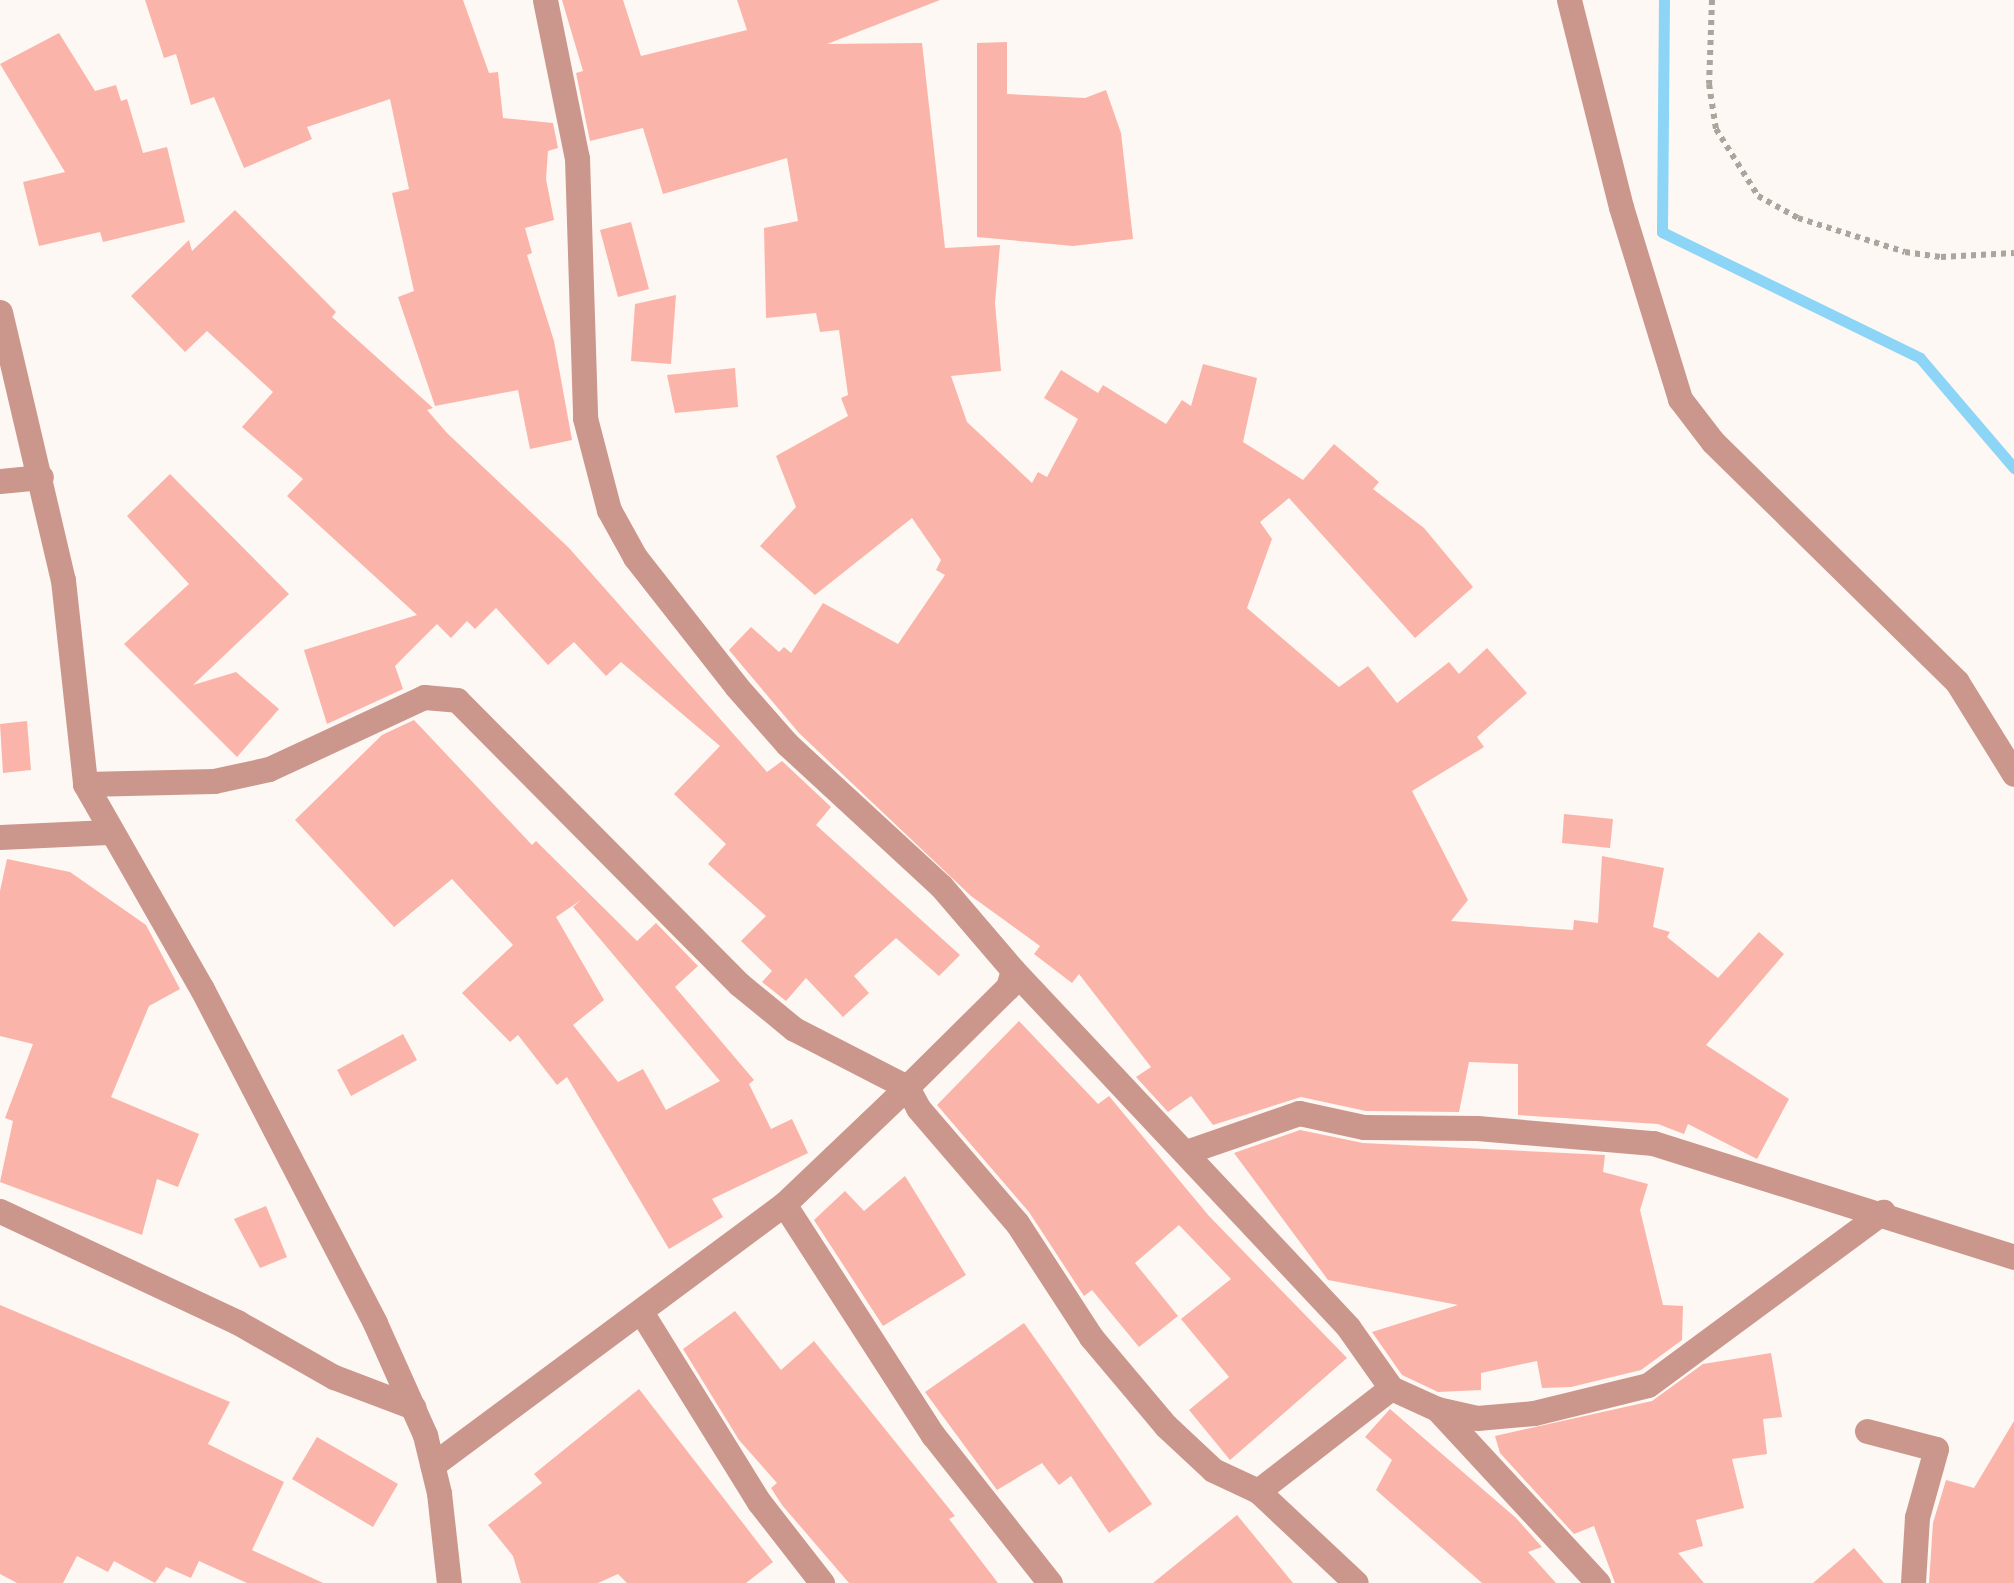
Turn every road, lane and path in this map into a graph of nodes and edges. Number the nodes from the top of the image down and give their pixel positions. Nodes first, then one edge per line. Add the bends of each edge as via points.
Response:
1 (545, 0) edge
2 (1570, 0) edge
3 (1712, 0) edge
4 (2014, 252) edge
5 (0, 312) edge
6 (40, 477) junction
7 (0, 481) edge
8 (2014, 774) edge
9 (85, 784) junction
10 (108, 832) junction
11 (0, 837) edge
12 (1014, 970) junction
13 (907, 1086) junction
14 (1186, 1152) junction
15 (784, 1204) junction
16 (0, 1211) edge
17 (1884, 1212) junction
18 (2014, 1257) edge
19 (643, 1314) junction
20 (1391, 1388) junction
21 (413, 1407) junction
22 (1436, 1410) junction
23 (1867, 1431) dead end
24 (432, 1465) junction
25 (1258, 1492) junction
26 (449, 1583) edge
27 (822, 1583) edge
28 (1050, 1583) edge
29 (1356, 1583) edge
30 (1598, 1583) edge
31 (1913, 1583) edge

1 - 12 street via 577,158 584,418 609,510 634,558 787,744 941,886
2 - 8 street via 1621,207 1680,399 1712,442 1957,682
3 - 4 path via 1709,84 1716,129 1758,196 1798,218 1905,252
5 - 6 street
6 - 7 street
6 - 9 street via 62,580
9 - 10 street
9 - 13 street via 214,781 269,769 424,697 457,700 739,984 794,1029
10 - 11 street
10 - 21 street via 202,989
12 - 13 street via 1008,986
12 - 14 street
13 - 15 street
13 - 25 street via 918,1108 1017,1223 1091,1337 1166,1426 1214,1470
14 - 17 street via 1285,1114 1364,1127 1634,1141
14 - 20 street via 1348,1328
15 - 19 street
15 - 28 street via 933,1435
16 - 21 street via 238,1322 334,1378
17 - 18 street
17 - 22 street via 1648,1385 1534,1413 1478,1418
19 - 24 street
19 - 27 street via 759,1502
20 - 22 street
20 - 25 street
21 - 24 street
22 - 30 street
23 - 31 street via 1936,1449 1916,1517
24 - 26 street
25 - 29 street

